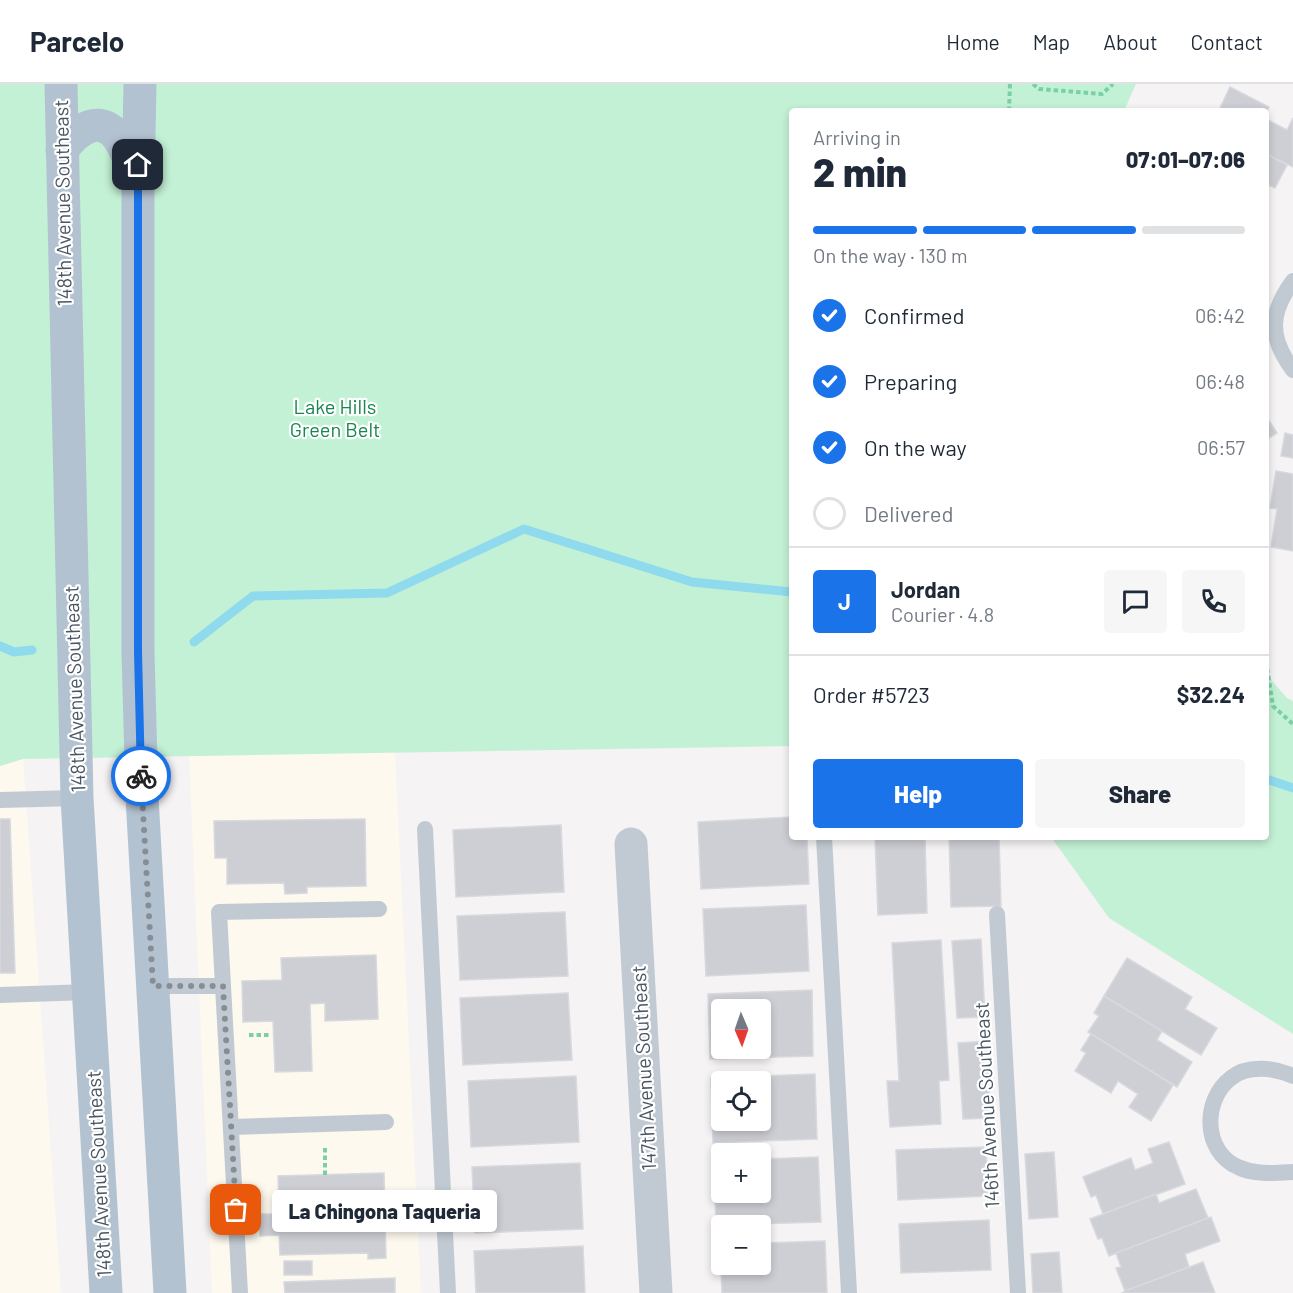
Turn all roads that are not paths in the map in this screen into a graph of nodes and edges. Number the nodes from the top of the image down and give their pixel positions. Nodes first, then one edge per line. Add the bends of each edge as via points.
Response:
1 (61, 84) edge
2 (140, 84) edge
3 (62, 150) junction
4 (138, 185) junction
5 (1293, 281) edge
6 (1293, 370) edge
7 (77, 798) junction
8 (0, 800) edge
9 (425, 829) dead end
10 (824, 840) edge
11 (631, 844) dead end
12 (379, 909) dead end
13 (997, 914) dead end
14 (153, 986) junction
15 (223, 986) junction
16 (89, 992) junction
17 (0, 995) edge
18 (1293, 1076) edge
19 (386, 1122) dead end
20 (231, 1127) junction
21 (1293, 1172) edge
22 (106, 1293) edge
23 (170, 1293) edge
24 (240, 1293) edge
25 (448, 1293) edge
26 (656, 1293) edge
27 (849, 1293) edge
28 (1018, 1293) edge

1 - 3 main road, 148th Avenue Southeast
2 - 4 main road
3 - 4 main road via 73,136 89,126 108,128 124,146
3 - 7 main road, 148th Avenue Southeast
4 - 14 main road via 138,652
5 - 6 lane via 1281,297 1275,316 1275,336
7 - 8 lane
7 - 16 main road, 148th Avenue Southeast
9 - 25 lane
10 - 27 lane
11 - 26 street, 147th Avenue Southeast
12 - 15 lane via 219,912
13 - 28 lane, 146th Avenue Southeast
14 - 15 lane
14 - 23 main road
15 - 20 lane
16 - 17 lane
16 - 22 main road, 148th Avenue Southeast
18 - 21 lane via 1266,1068 1231,1077 1213,1105 1210,1121 1217,1149 1238,1168
19 - 20 lane
20 - 24 lane

